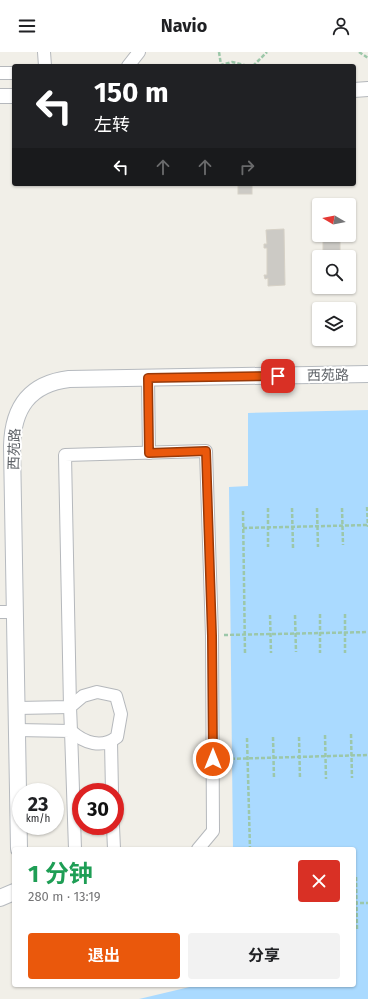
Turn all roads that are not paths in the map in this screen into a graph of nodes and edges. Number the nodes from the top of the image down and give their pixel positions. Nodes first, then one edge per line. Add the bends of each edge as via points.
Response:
1 (44, 52) edge
2 (139, 52) edge
3 (45, 64) edge
4 (130, 64) edge
5 (0, 73) edge
6 (12, 73) edge
7 (368, 89) edge
8 (356, 90) edge
9 (0, 96) edge
10 (12, 96) edge
11 (368, 374) edge
12 (148, 378) junction
13 (149, 453) junction
14 (7, 612) edge
15 (70, 707) junction
16 (17, 708) junction
17 (17, 730) junction
18 (71, 731) junction
19 (111, 742) junction
20 (112, 783) edge
21 (113, 835) edge
22 (19, 847) edge
23 (75, 847) edge
24 (114, 847) edge
25 (200, 847) edge
26 (12, 893) edge
27 (0, 898) edge

1 - 3 street
2 - 4 street
5 - 6 street
7 - 8 street
9 - 10 street
11 - 12 main road, 西苑路
12 - 13 street
12 - 14 main road, 西苑路 via 69,379 53,382 28,397 16,415 12,429
13 - 15 street via 65,455
13 - 25 street via 206,451 212,636 213,831
14 - 16 main road, 西苑路
15 - 16 street
15 - 18 street
15 - 19 street via 89,693 116,696 121,714 117,737
16 - 17 main road, 西苑路
17 - 18 street
17 - 22 main road, 西苑路
18 - 19 street via 80,739 87,741 104,744
18 - 23 street
19 - 20 street
21 - 24 street
26 - 27 main road

